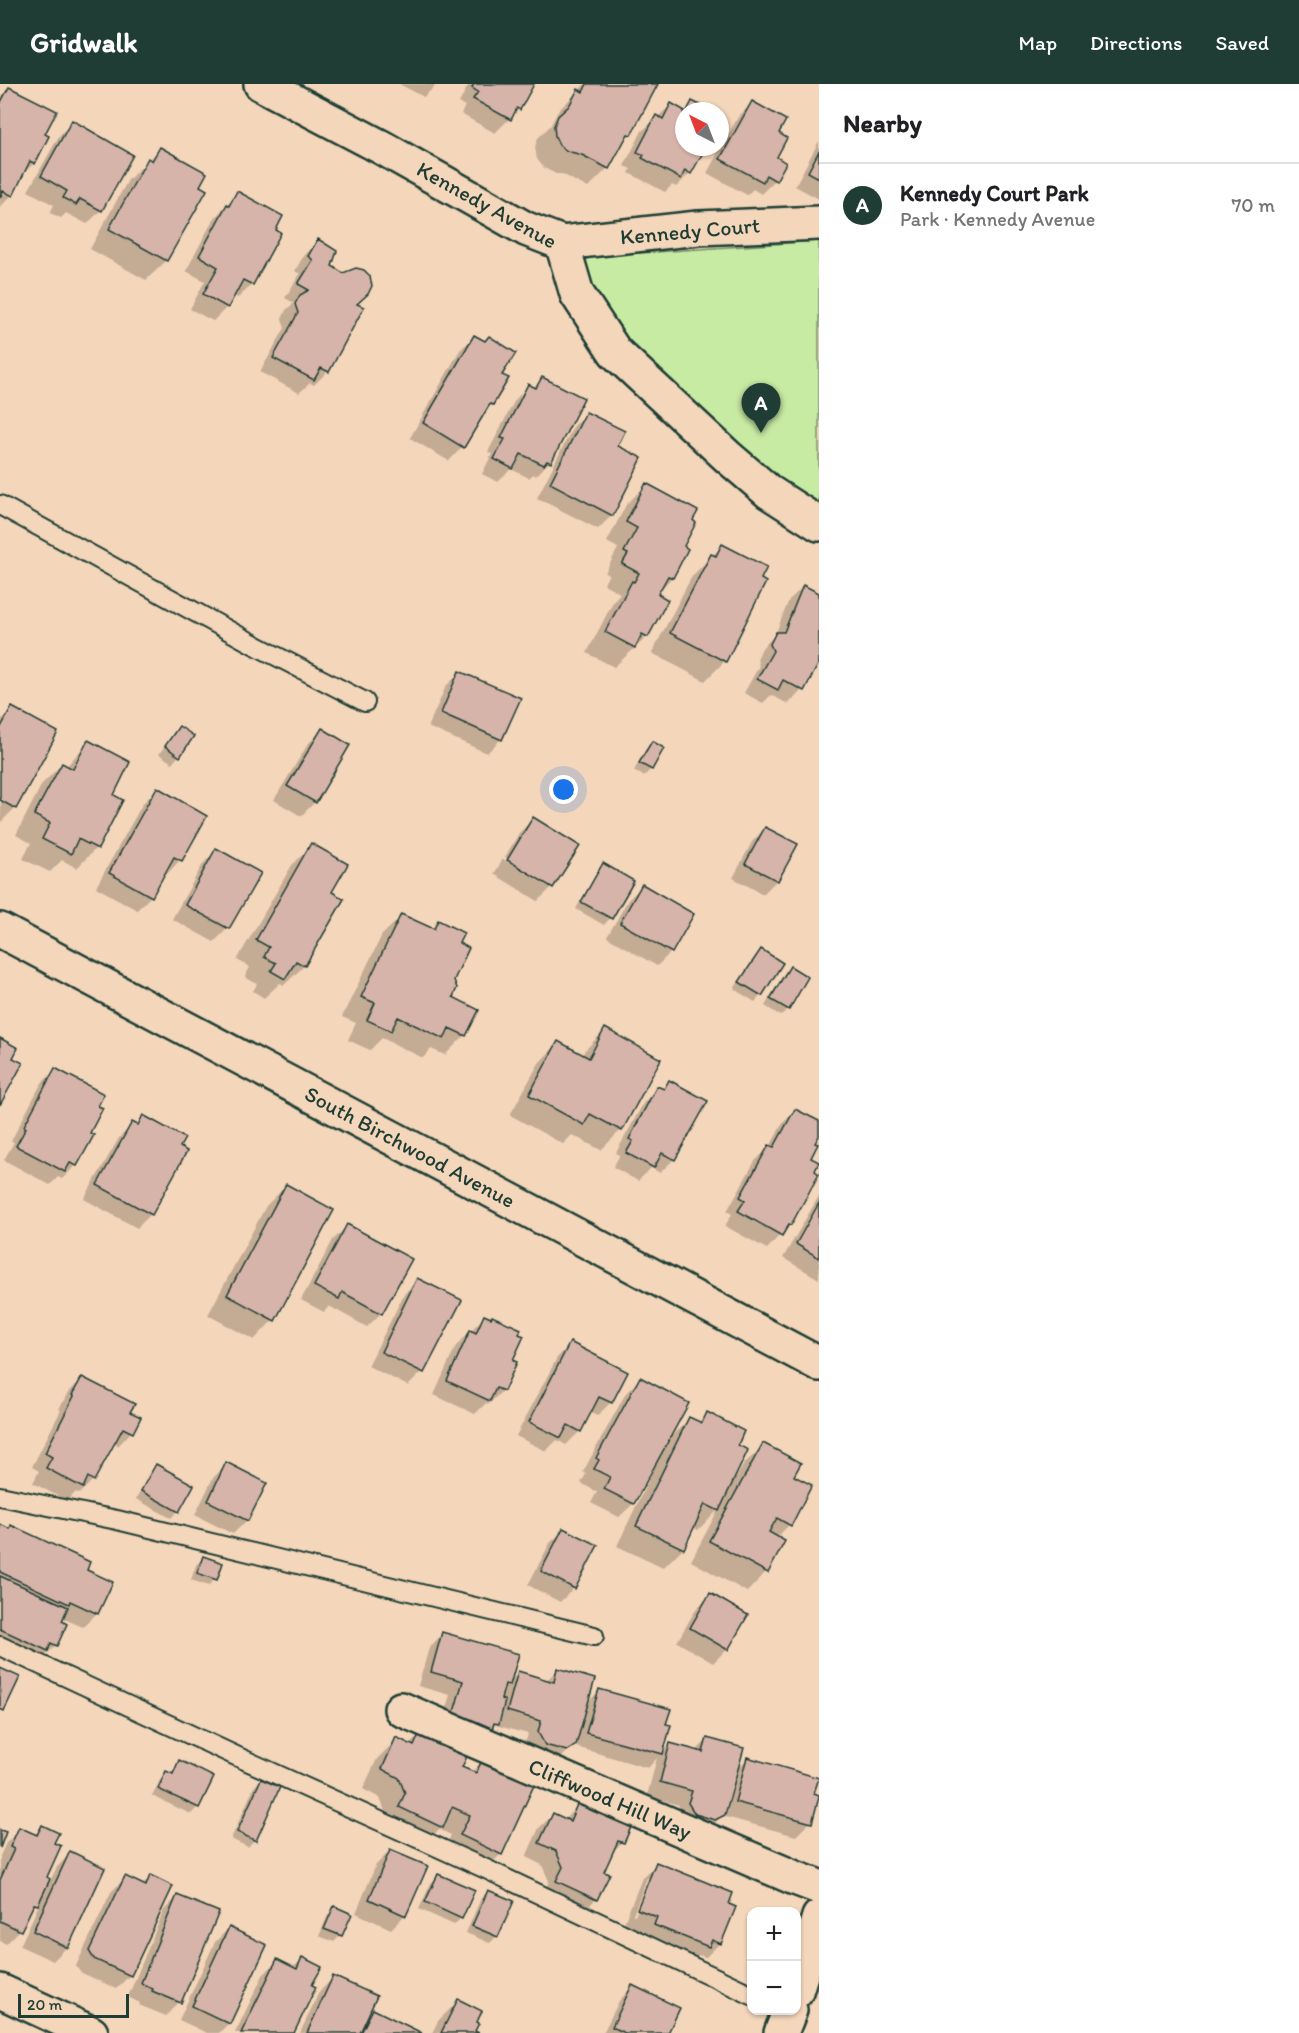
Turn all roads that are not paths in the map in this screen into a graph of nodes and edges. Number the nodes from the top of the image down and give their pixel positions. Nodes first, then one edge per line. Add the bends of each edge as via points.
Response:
1 (261, 84) edge
2 (819, 223) edge
3 (562, 243) junction
4 (0, 505) edge
5 (819, 524) edge
6 (365, 702) dead end
7 (0, 930) edge
8 (819, 1364) edge
9 (0, 1496) edge
10 (594, 1636) dead end
11 (0, 1646) edge
12 (401, 1709) dead end
13 (819, 1887) edge
14 (819, 1917) edge
15 (801, 1972) edge
16 (0, 1991) edge
17 (747, 1993) edge
18 (91, 2033) edge

1 - 3 street, Kennedy Avenue via 526,229
2 - 3 street, Kennedy Court via 698,228
3 - 5 street, Kennedy Avenue via 577,294 615,352 769,492
4 - 6 lane
7 - 8 street, South Birchwood Avenue
9 - 10 lane via 117,1520
11 - 17 lane
12 - 13 street, Cliffwood Hill Way
14 - 15 street
16 - 18 street

